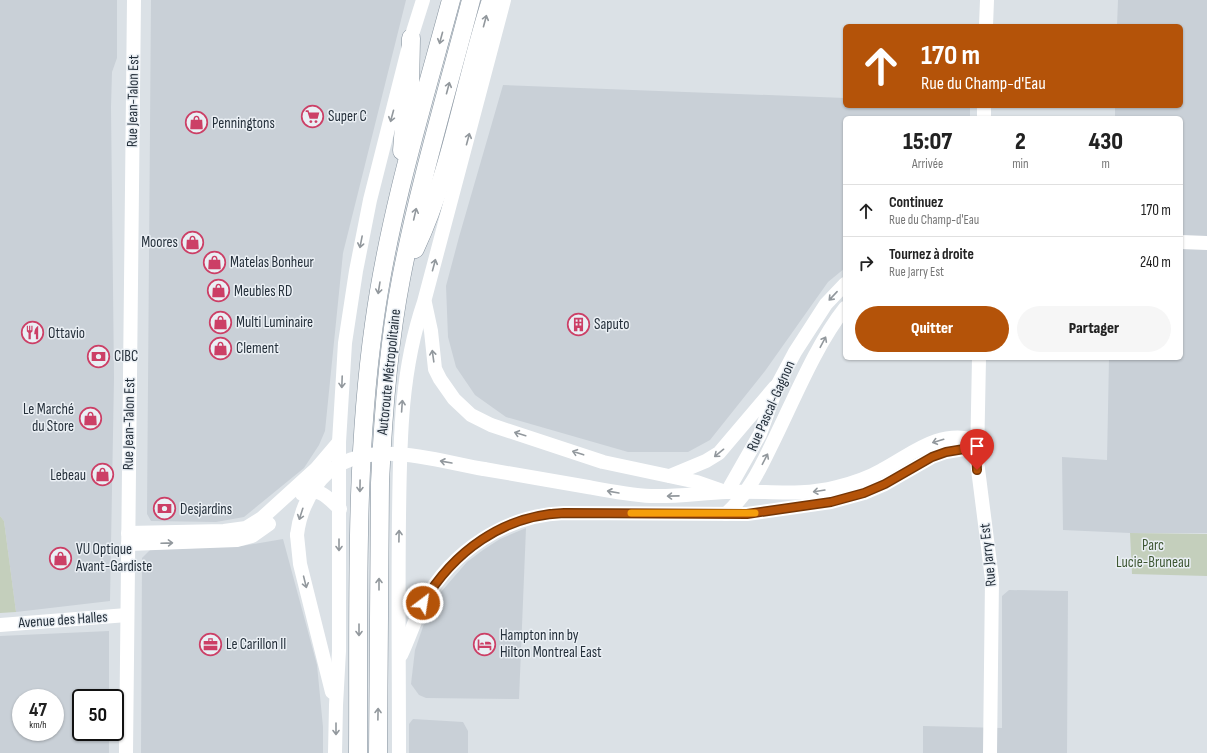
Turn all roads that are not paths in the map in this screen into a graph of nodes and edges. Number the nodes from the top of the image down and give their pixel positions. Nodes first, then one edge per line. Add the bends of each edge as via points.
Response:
1 (134, 0) edge
2 (423, 0) edge
3 (451, 0) edge
4 (471, 0) edge
5 (491, 0) edge
6 (504, 0) edge
7 (987, 0) edge
8 (986, 24) edge
9 (411, 38) junction
10 (399, 195) junction
11 (1183, 242) edge
12 (1207, 243) edge
13 (401, 279) junction
14 (843, 286) edge
15 (424, 302) junction
16 (843, 311) edge
17 (979, 360) edge
18 (778, 384) junction
19 (339, 442) junction
20 (976, 444) junction
21 (670, 476) junction
22 (727, 492) junction
23 (746, 493) junction
24 (340, 509) junction
25 (726, 514) junction
26 (128, 539) junction
27 (127, 616) junction
28 (0, 625) edge
29 (400, 659) junction
30 (336, 705) junction
31 (126, 753) edge
32 (335, 753) edge
33 (358, 753) edge
34 (378, 753) edge
35 (399, 753) edge
36 (990, 753) edge

1 - 26 main road, Rue Jean-Talon Est
2 - 9 main road
3 -> 10 highway, Autoroute Métropolitaine
13 -> 4 highway, Autoroute Métropolitaine via 415,214
13 -> 5 highway via 430,217
15 -> 6 main road
7 - 8 main road
9 - 10 highway via 410,90 405,112
9 -> 19 main road via 374,183 354,281 343,356
10 -> 33 highway, Autoroute Métropolitaine via 379,292 362,431
11 - 12 main road
34 -> 13 highway, Autoroute Métropolitaine via 381,439
14 -> 18 main road, Rue Pascal-Gagnon via 818,315
21 -> 15 main road via 599,461 491,425 471,415 454,399 435,369 431,331
29 -> 15 main road via 398,586 401,419 410,350
23 -> 16 main road, Rue Pascal-Gagnon via 825,337
17 - 20 main road, Rue Jarry Est
18 -> 21 main road via 719,453
18 - 22 main road, Rue Pascal-Gagnon via 760,434
19 - 24 main road
19 - 26 main road via 316,469 262,518 246,528
20 -> 23 main road via 963,436 936,441 880,472 836,487 799,493
20 - 25 main road via 932,457 885,484 844,499 752,514
20 - 36 main road, Rue Jarry Est via 978,480 992,579
21 - 22 main road
22 - 23 main road
22 -> 30 main road, bridge via 681,496 626,494 392,453 359,457 337,467 317,484 304,506 297,535 300,564
23 - 25 main road, Rue Pascal-Gagnon
26 -> 24 main road via 219,541 245,538 260,531 298,497 315,490
24 -> 30 main road
25 - 29 main road via 546,514 519,521 489,535 460,556 435,584 421,608
26 - 27 main road, Rue Jean-Talon Est
27 - 28 main road, Avenue des Halles
27 - 31 main road, Rue Jean-Talon Est
29 - 35 main road
30 -> 32 main road

